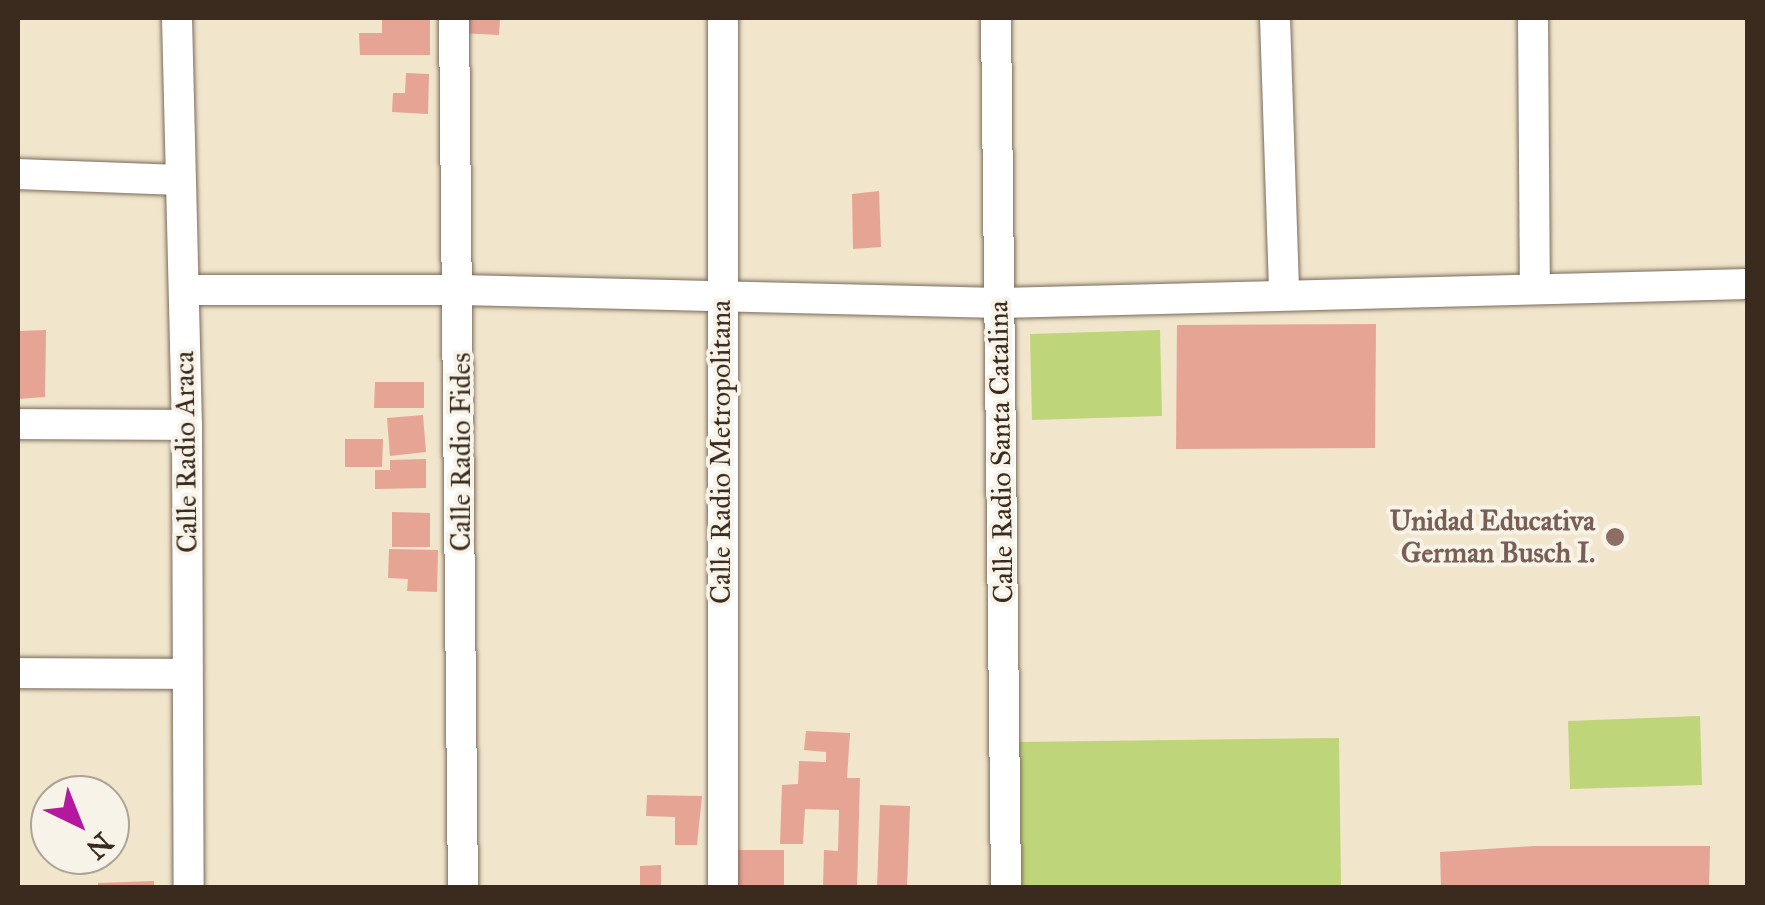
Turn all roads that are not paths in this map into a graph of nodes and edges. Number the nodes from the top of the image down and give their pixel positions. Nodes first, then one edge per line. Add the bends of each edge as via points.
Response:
1 (177, 18) edge
2 (454, 18) edge
3 (723, 18) edge
4 (996, 18) edge
5 (1275, 18) edge
6 (1533, 18) edge
7 (18, 174) edge
8 (179, 180) junction
9 (1748, 284) edge
10 (1536, 288) junction
11 (184, 290) junction
12 (460, 290) junction
13 (1284, 293) junction
14 (720, 297) junction
15 (1000, 303) junction
16 (18, 424) edge
17 (187, 425) junction
18 (18, 673) edge
19 (187, 674) junction
20 (189, 888) edge
21 (463, 888) edge
22 (723, 888) edge
23 (1006, 888) edge

1 - 8 street, Calle Radio Araca
2 - 12 street, Calle Radio Fides
3 - 14 street, Calle Radio Metropolitana
4 - 15 street, Calle Radio Santa Catalina
5 - 13 street
6 - 10 street
7 - 8 street
8 - 11 street, Calle Radio Araca
9 - 10 street
10 - 13 street
11 - 12 street
11 - 17 street, Calle Radio Araca
12 - 14 street
12 - 21 street, Calle Radio Fides
13 - 15 street
14 - 15 street
14 - 22 street, Calle Radio Metropolitana
15 - 23 street, Calle Radio Santa Catalina
16 - 17 street
17 - 19 street, Calle Radio Araca
18 - 19 street
19 - 20 street, Calle Radio Araca

